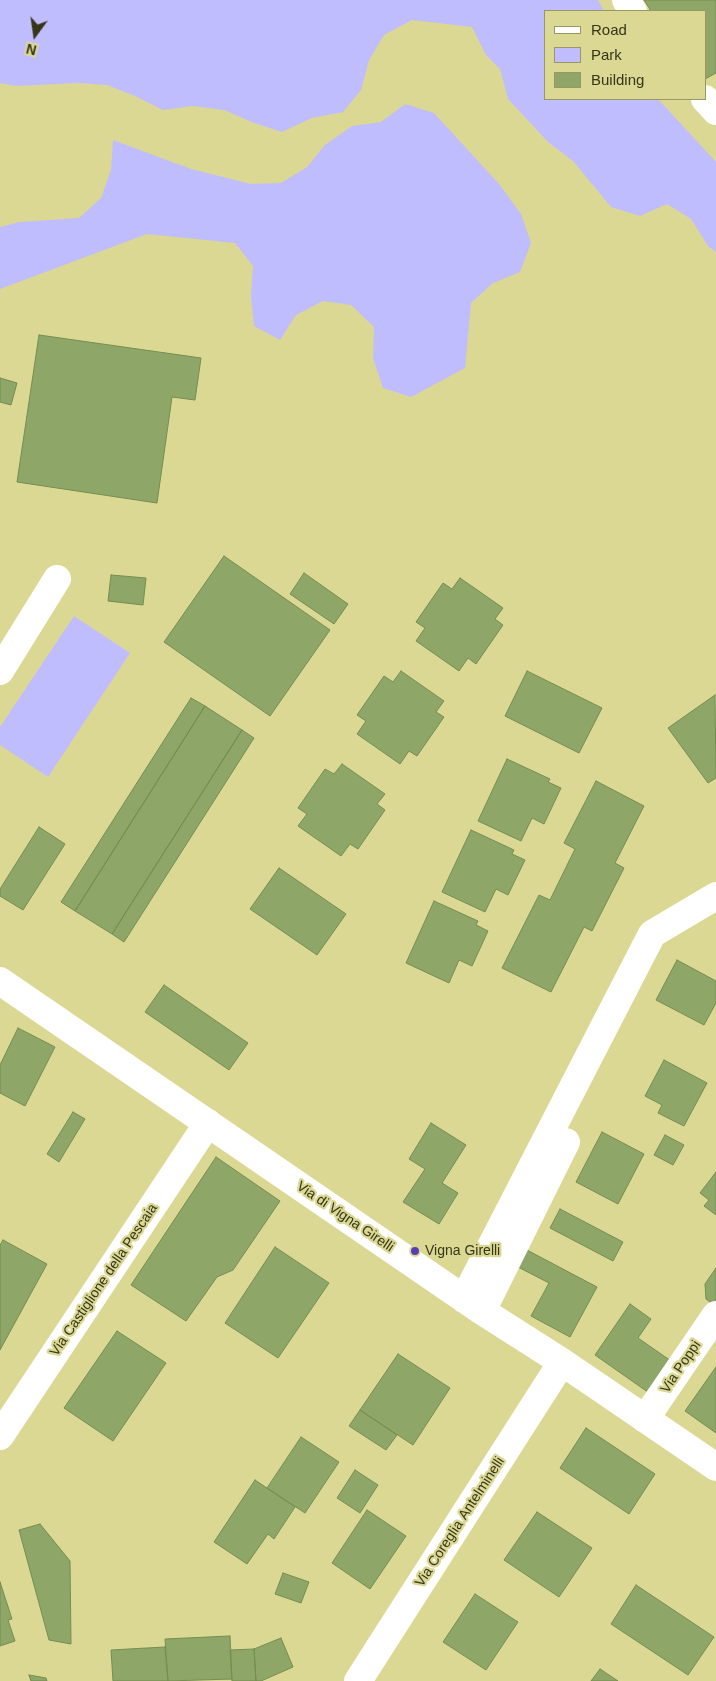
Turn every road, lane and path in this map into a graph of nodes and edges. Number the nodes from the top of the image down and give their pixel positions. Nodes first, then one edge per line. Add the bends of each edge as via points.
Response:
1 (705, 100) edge
2 (716, 111) edge
3 (57, 579) dead end
4 (0, 671) edge
5 (716, 896) edge
6 (0, 981) edge
7 (643, 990) dead end
8 (208, 1123) junction
9 (473, 1305) junction
10 (716, 1315) edge
11 (562, 1362) junction
12 (645, 1419) junction
13 (0, 1436) edge
14 (716, 1467) edge
15 (358, 1681) edge

1 - 2 street
3 - 4 street
5 - 9 street via 652,934
6 - 8 street, Via di Vigna Girelli
7 - 9 street
8 - 9 street, Via di Vigna Girelli
8 - 13 street, Via Castiglione della Pescaia
9 - 11 street, Via di Vigna Girelli
10 - 12 street, Via Poppi
11 - 12 street, Via di Vigna Girelli
11 - 15 street, Via Coreglia Antelminelli
12 - 14 street, Via di Vigna Girelli

